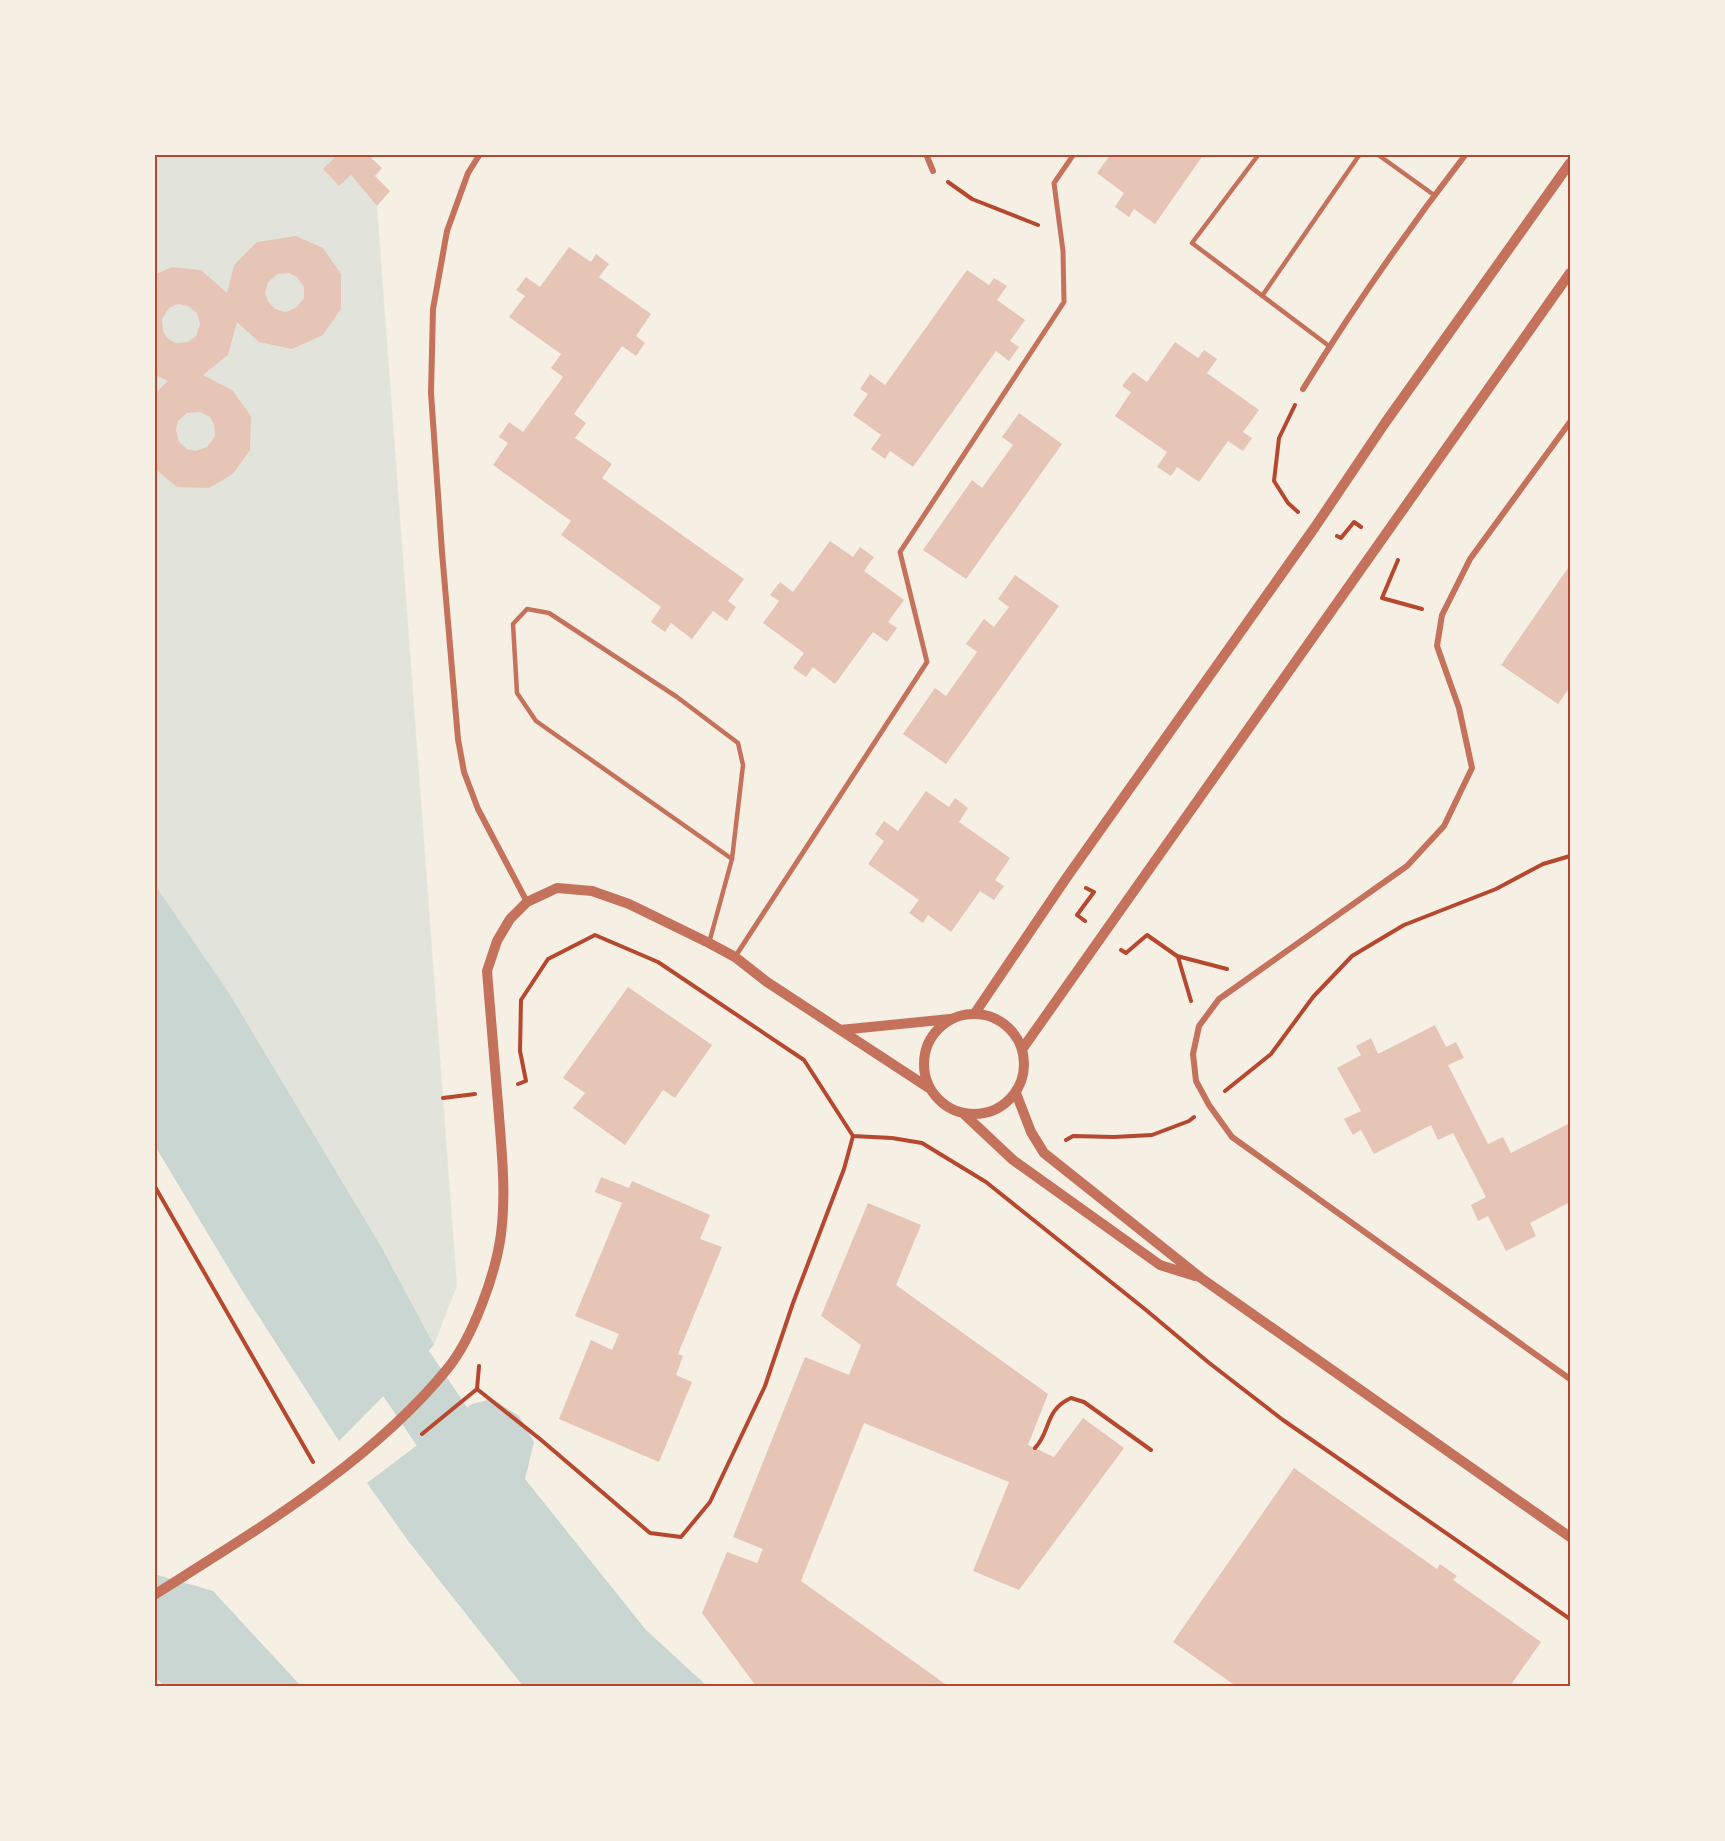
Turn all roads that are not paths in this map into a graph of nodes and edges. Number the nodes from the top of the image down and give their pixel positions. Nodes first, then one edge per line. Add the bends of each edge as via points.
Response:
1 (480, 154) edge
2 (926, 154) edge
3 (1074, 154) edge
4 (1259, 154) edge
5 (1360, 154) edge
6 (1377, 154) edge
7 (1466, 154) edge
8 (1570, 163) edge
9 (933, 171) road end
10 (1434, 195) junction
11 (1570, 273) edge
12 (1262, 296) junction
13 (1329, 346) junction
14 (1303, 388) dead end
15 (1570, 422) edge
16 (732, 859) junction
17 (527, 902) junction
18 (710, 943) junction
19 (735, 957) junction
20 (975, 1013) junction
21 (950, 1019) junction
22 (840, 1030) junction
23 (1023, 1048) junction
24 (929, 1088) junction
25 (1016, 1093) junction
26 (964, 1114) junction
27 (1201, 1278) junction
28 (1570, 1379) edge
29 (1570, 1537) edge
30 (154, 1595) edge

1 - 17 street via 468,173 447,231 433,309 431,393 458,739 464,772 478,809
2 - 9 street
3 - 19 street via 1054,183 1063,251 1064,302 900,552 927,662
4 - 12 lane via 1192,243
5 - 12 lane
6 - 10 lane
7 - 10 street
8 - 20 street
10 - 13 street
11 - 23 street
12 - 13 lane
13 - 14 street
15 - 28 street via 1470,559 1442,615 1437,646 1459,708 1472,768 1444,826 1407,866 1219,999 1199,1026 1193,1054 1196,1081 1232,1137
16 - 16 lane via 743,765 738,743 549,613 527,609 513,624 517,693 536,721
16 - 18 lane
17 - 18 street via 557,888 592,891
17 - 30 street via 510,919 497,941 487,971 504,1190 494,1270 476,1317 449,1366 405,1415 357,1457
18 - 19 street
19 - 22 street
20 - 21 street
20 - 23 street via 1002,1022
21 - 22 street
21 - 24 street via 937,1029 923,1057
22 - 24 street
23 - 25 street via 1023,1074
24 - 26 street via 943,1105
25 - 26 street via 995,1110
25 - 27 street via 1044,1153
26 - 27 street via 1013,1160 1160,1264
27 - 29 street

